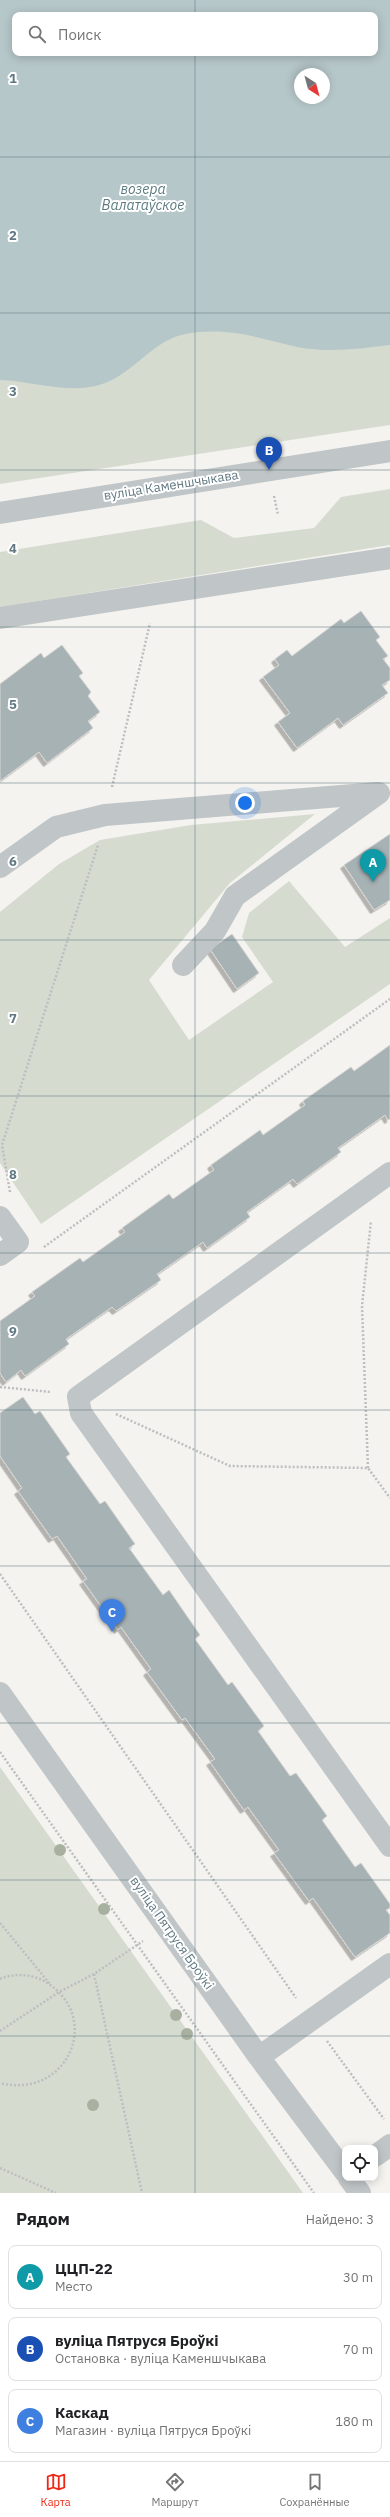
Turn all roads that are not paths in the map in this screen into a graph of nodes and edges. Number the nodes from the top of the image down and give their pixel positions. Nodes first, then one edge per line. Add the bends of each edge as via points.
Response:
1 (390, 452) edge
2 (0, 513) edge
3 (390, 558) edge
4 (0, 618) edge
5 (384, 792) edge
6 (0, 867) edge
7 (183, 965) dead end
8 (382, 1178) edge
9 (0, 1217) edge
10 (0, 1255) edge
11 (0, 1693) edge
12 (390, 1846) edge
13 (390, 1964) edge
14 (259, 2057) junction
15 (390, 2145) edge
16 (378, 2154) edge
17 (342, 2168) edge
18 (351, 2181) edge
19 (360, 2193) edge

1 - 2 street, вуліца Каменшчыкава
3 - 4 street
5 - 6 street via 105,815 56,827
5 - 7 street via 234,896 215,931
8 - 12 street via 78,1396 81,1413
9 - 10 street via 18,1242
11 - 14 street, вуліца Пятруся Броўкі
13 - 14 street
14 - 17 street, вуліца Пятруся Броўкі
15 - 16 street
18 - 19 street

